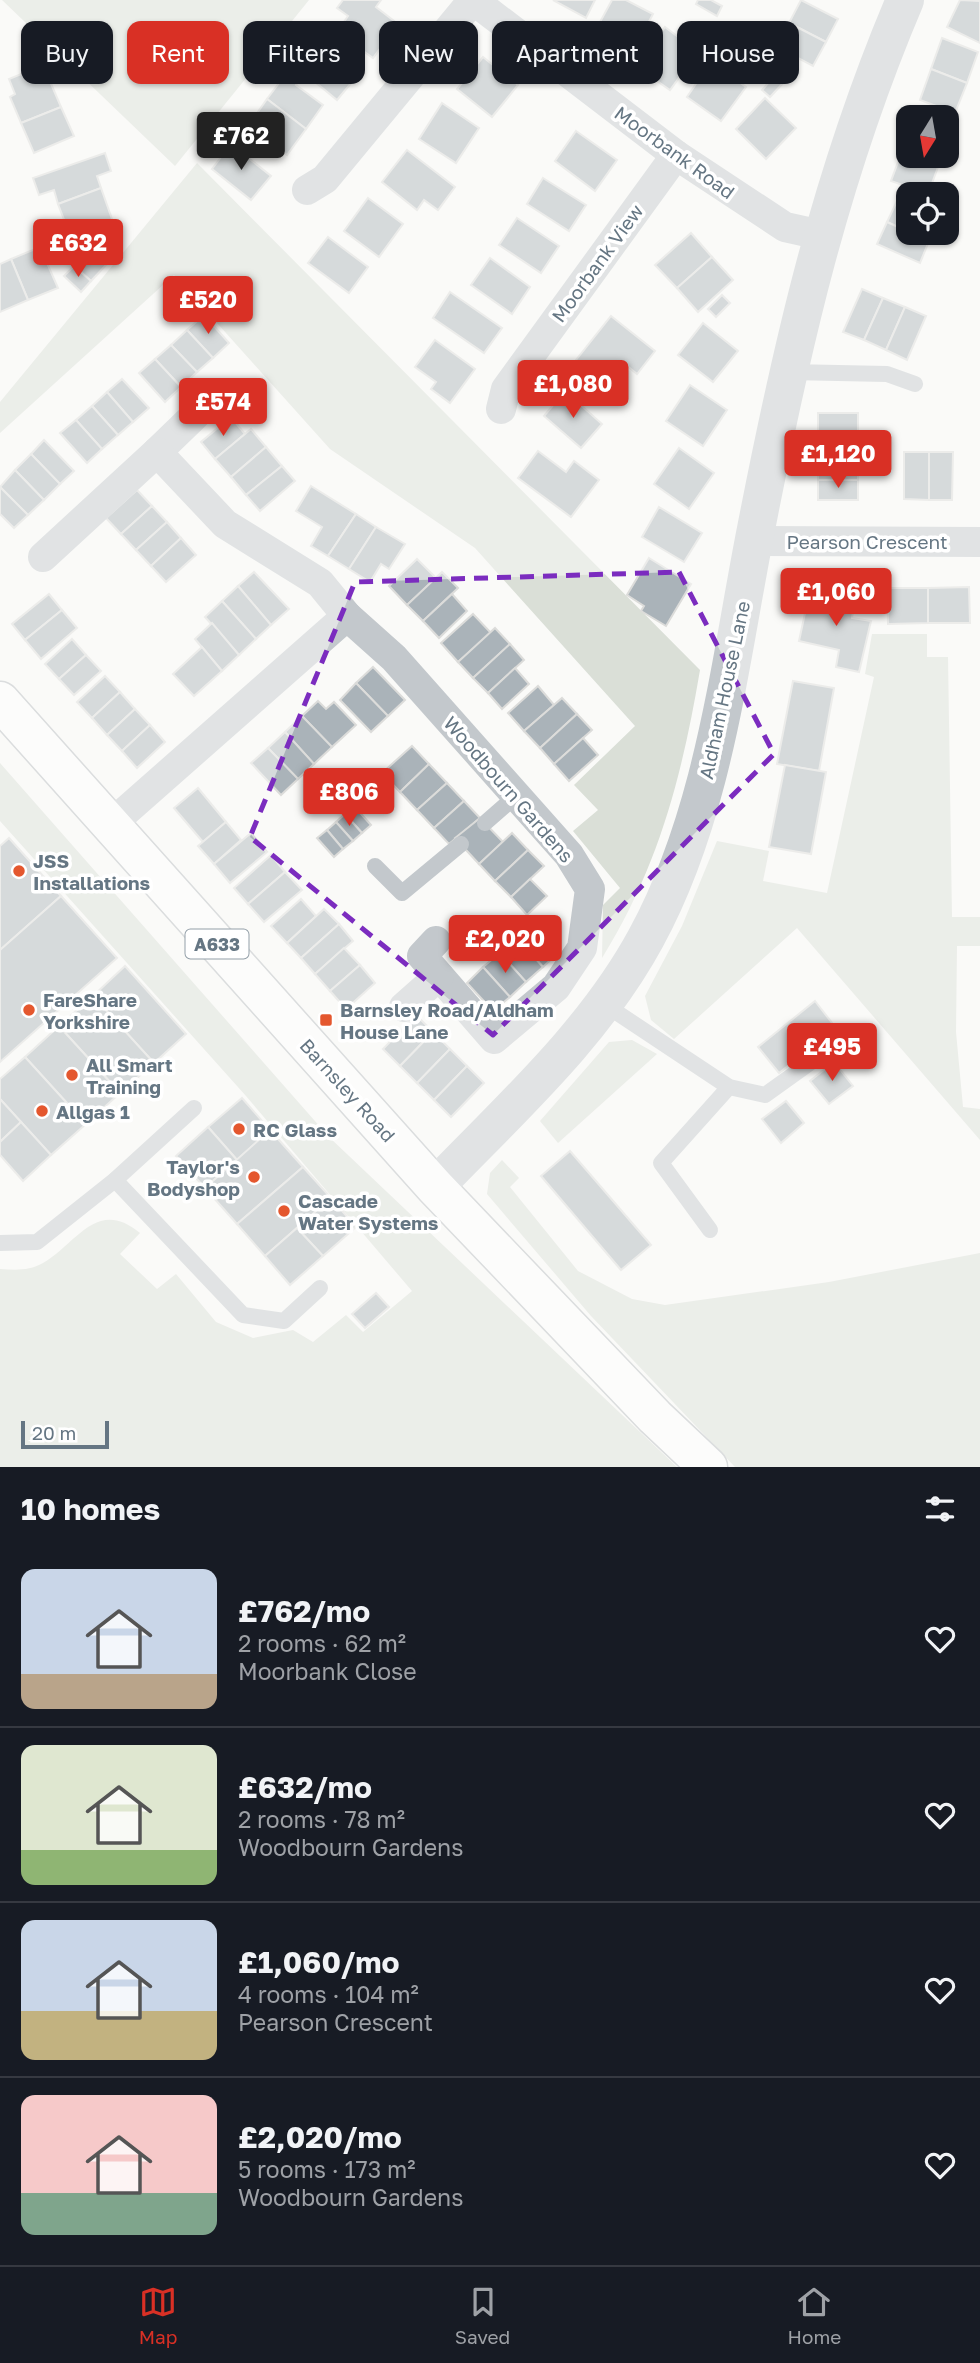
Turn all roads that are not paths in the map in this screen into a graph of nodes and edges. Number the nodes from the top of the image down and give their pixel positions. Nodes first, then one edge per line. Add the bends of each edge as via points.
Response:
1 (473, 0) edge
2 (905, 0) edge
3 (676, 155) junction
4 (307, 190) dead end
5 (821, 235) junction
6 (787, 372) junction
7 (915, 384) dead end
8 (218, 393) dead end
9 (501, 409) dead end
10 (157, 452) junction
11 (754, 541) junction
12 (980, 542) edge
13 (43, 557) dead end
14 (347, 616) junction
15 (0, 701) edge
16 (516, 796) junction
17 (485, 823) dead end
18 (110, 825) junction
19 (461, 844) dead end
20 (375, 866) dead end
21 (436, 941) dead end
22 (439, 976) junction
23 (604, 1004) junction
24 (404, 1007) dead end
25 (825, 1052) dead end
26 (729, 1087) junction
27 (194, 1108) dead end
28 (115, 1180) junction
29 (435, 1187) junction
30 (710, 1230) dead end
31 (0, 1242) edge
32 (320, 1289) dead end
33 (708, 1467) edge

1 - 3 street, Moorbank Road
1 - 4 street via 325,179
2 - 5 street, Aldham House Lane via 850,140
3 - 5 street, Moorbank Road via 785,227
3 - 9 street, Moorbank View via 506,389
5 - 6 street, Aldham House Lane
6 - 7 lane via 887,374
6 - 11 street, Aldham House Lane
8 - 10 street
10 - 13 street
10 - 14 street, Woodbourn Gardens via 225,524 320,583
11 - 12 street, Pearson Crescent
11 - 23 street, Aldham House Lane via 697,815 656,918
14 - 16 street, Woodbourn Gardens via 394,658
14 - 18 street
15 - 18 main road, Barnsley Road / A633
16 - 17 lane
16 - 22 street, Woodbourn Gardens via 569,855 590,889 582,947 556,987 494,1039
18 - 29 main road, Barnsley Road / A633
19 - 20 lane via 402,893
21 - 22 street, Woodbourn Gardens via 422,956
22 - 24 street
23 - 26 lane
23 - 29 street, Aldham House Lane via 585,1030
25 - 26 lane via 765,1095
26 - 30 lane via 661,1163
27 - 28 lane
28 - 31 lane via 37,1242
28 - 32 lane via 243,1315 284,1321
29 - 33 main road, Barnsley Road / A633

